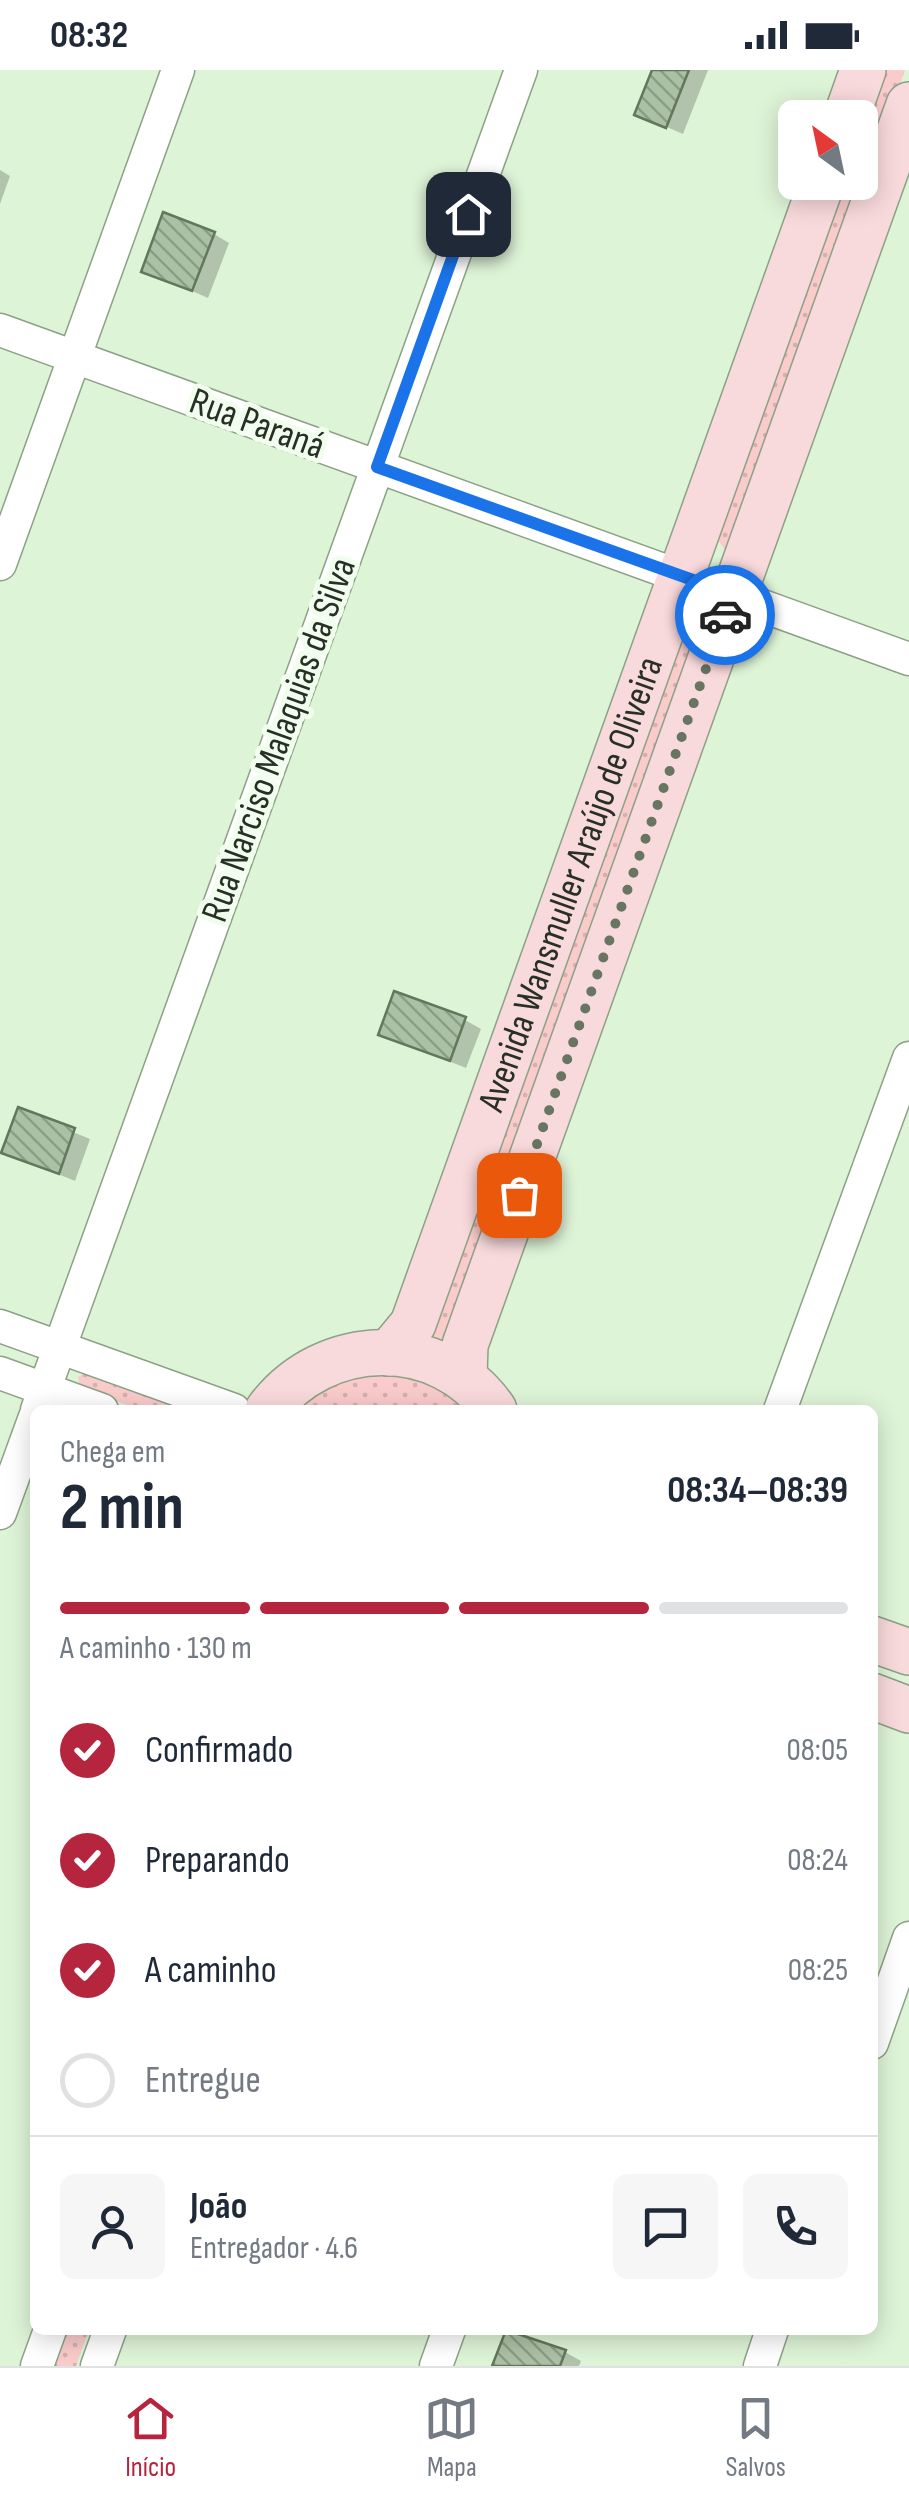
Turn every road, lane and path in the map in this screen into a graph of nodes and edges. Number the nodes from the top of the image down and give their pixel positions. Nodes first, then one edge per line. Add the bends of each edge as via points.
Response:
1 (178, 70) edge
2 (521, 70) edge
3 (863, 70) edge
4 (852, 100) edge
5 (909, 105) edge
6 (816, 200) edge
7 (0, 330) edge
8 (74, 357) junction
9 (377, 467) junction
10 (0, 564) edge
11 (680, 576) junction
12 (732, 594) junction
13 (909, 660) edge
14 (909, 1058) edge
15 (0, 1326) edge
16 (60, 1347) junction
17 (389, 1353) junction
18 (0, 1373) edge
19 (464, 1376) junction
20 (39, 1405) edge
21 (220, 1405) edge
22 (272, 1405) edge
23 (490, 1405) edge
24 (782, 1405) edge
25 (30, 1430) edge
26 (0, 1513) edge
27 (878, 1641) edge
28 (909, 1652) edge
29 (878, 1698) edge
30 (909, 1710) edge
31 (909, 1938) edge
32 (878, 2026) edge
33 (48, 2335) edge
34 (108, 2335) edge
35 (447, 2335) edge
36 (770, 2335) edge
37 (36, 2366) edge
38 (97, 2366) edge
39 (436, 2366) edge
40 (760, 2366) edge

1 - 8 street
2 - 9 street, Rua Narciso Malaquias da Silva
3 - 4 street
5 - 12 street, Avenida Wansmuller Araújo de Oliveira
6 - 11 street, Avenida Wansmuller Araújo de Oliveira
7 - 8 street, Rua Paraná
8 - 9 street, Rua Paraná
8 - 10 street
9 - 11 street, Rua Paraná
9 - 16 street, Rua Narciso Malaquias da Silva
11 - 12 street, Rua Paraná
11 - 17 street, Avenida Wansmuller Araújo de Oliveira via 413,1324
12 - 13 street, Rua Paraná
12 - 19 street, Avenida Wansmuller Araújo de Oliveira via 465,1345
14 - 24 street
15 - 16 street
16 - 20 street, Rua Narciso Malaquias da Silva
16 - 21 street
17 - 19 street via 406,1352
17 - 22 street via 362,1352 320,1364
18 - 20 street
19 - 23 street
25 - 26 street, Rua Narciso Malaquias da Silva
27 - 28 street
29 - 30 street
31 - 32 street
33 - 37 street
34 - 38 street
35 - 39 street
36 - 40 street

